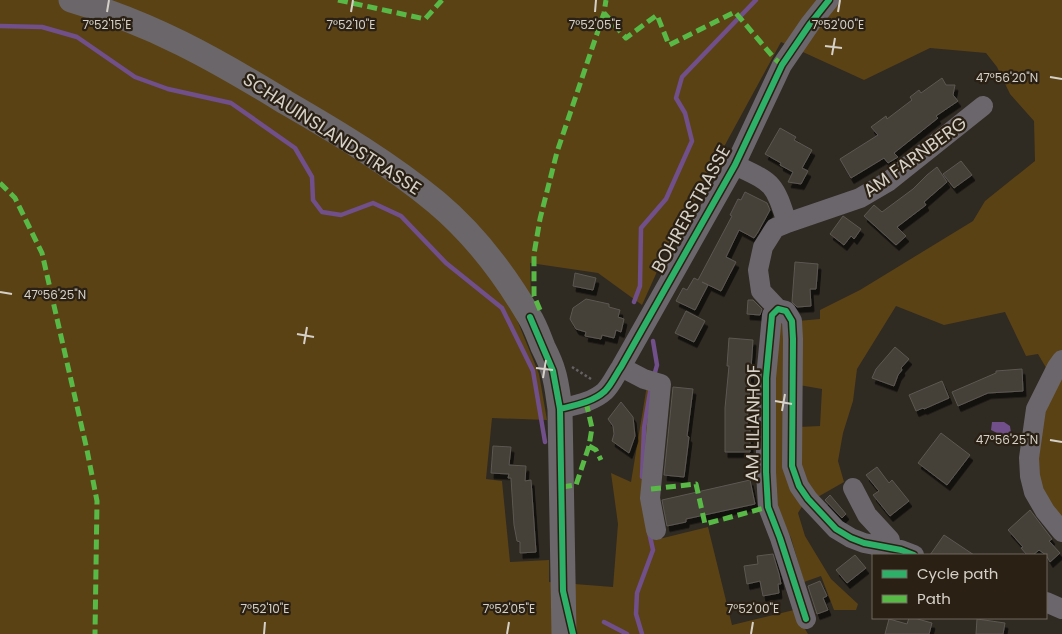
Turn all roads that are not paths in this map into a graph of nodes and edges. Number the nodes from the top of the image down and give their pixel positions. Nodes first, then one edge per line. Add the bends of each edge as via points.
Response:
1 (71, 0) edge
2 (829, 0) edge
3 (983, 106) dead end
4 (734, 165) junction
5 (787, 223) junction
6 (778, 309) junction
7 (1062, 360) edge
8 (621, 367) junction
9 (560, 409) junction
10 (853, 488) dead end
11 (656, 530) dead end
12 (1062, 532) edge
13 (890, 548) junction
14 (911, 554) edge
15 (1047, 602) edge
16 (1062, 609) edge
17 (806, 619) dead end
18 (564, 634) edge

1 - 9 main road, SCHAUINSLANDSTRASSE via 170,36 236,72 388,166 437,203 465,230 535,314 553,370
2 - 4 street, BOHRERSTRASSE via 782,65
3 - 5 street, AM FARNBERG via 874,190 860,198
4 - 5 street via 771,184
4 - 8 street, BOHRERSTRASSE
5 - 6 street via 775,228 763,247 758,270 761,291
6 - 13 street via 786,311 792,321 792,466 799,486 836,529 864,543
6 - 17 street, AM LILIANHOF via 772,315 766,378 768,507
7 - 12 street via 1036,409 1029,458 1034,492
8 - 9 street, BOHRERSTRASSE via 607,389 596,397
8 - 11 street via 652,382 650,498
9 - 18 main road, SCHAUINSLANDSTRASSE
10 - 13 street via 867,515 890,540
13 - 14 street
15 - 16 street

